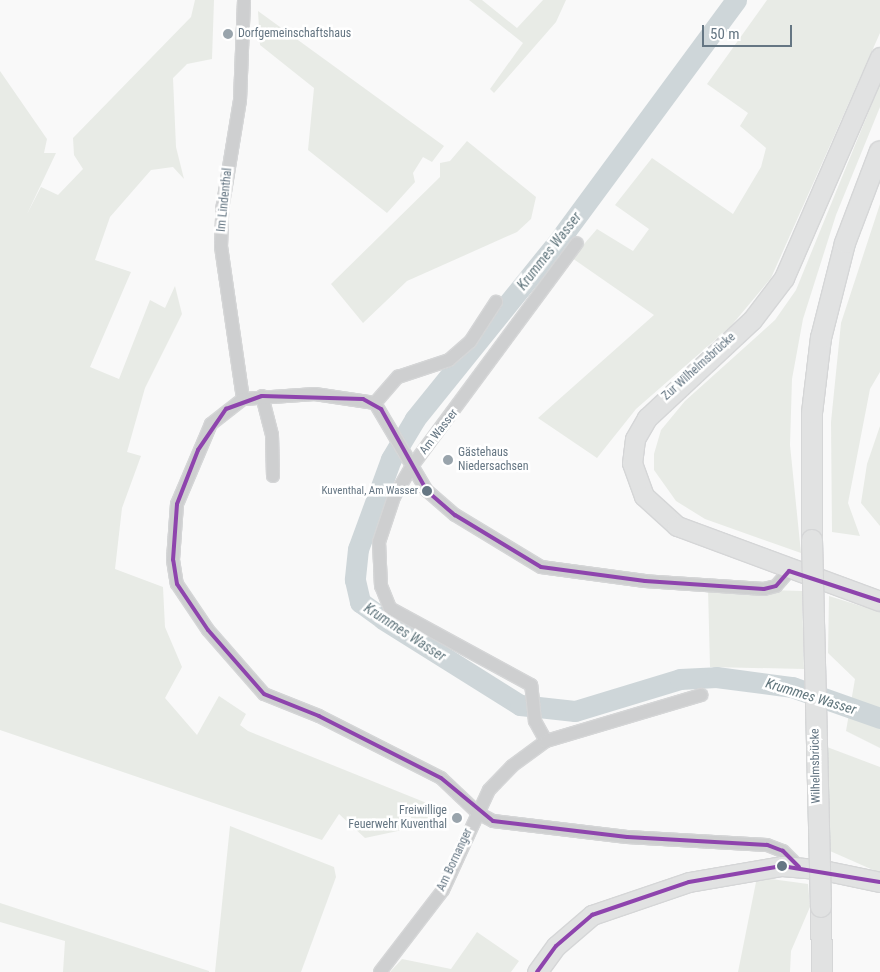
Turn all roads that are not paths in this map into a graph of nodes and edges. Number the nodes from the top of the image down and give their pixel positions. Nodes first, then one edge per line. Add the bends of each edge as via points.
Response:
1 (244, 0) edge
2 (880, 57) edge
3 (880, 151) edge
4 (577, 243) dead end
5 (496, 302) dead end
6 (262, 396) junction
7 (243, 399) junction
8 (375, 403) junction
9 (412, 466) junction
10 (273, 476) dead end
11 (789, 571) junction
12 (812, 588) junction
13 (880, 601) edge
14 (702, 695) dead end
15 (546, 741) junction
16 (478, 814) junction
17 (799, 867) junction
18 (818, 869) junction
19 (880, 882) edge
20 (380, 972) edge
21 (537, 972) edge
22 (822, 972) edge

1 - 7 street, Im Lindenthal via 240,100 222,210 221,247
2 - 11 street, Zur Wilhelmsbrücke via 775,293 752,320 662,400 640,428 633,450 638,486 664,518 690,533
3 - 22 main road, bridge via 845,242 821,338 812,413
4 - 9 street, Am Wasser
5 - 8 street via 470,342 449,360 398,377
6 - 7 street
6 - 8 street via 315,394
6 - 10 street via 272,435
7 - 16 street via 212,424 177,504 173,560 177,584 220,644 264,694 319,716 441,778
8 - 9 street
9 - 11 street via 427,491 455,515 527,560 556,572 764,589 776,586
9 - 15 street, Am Wasser via 394,497 379,542 384,598 401,618 531,685 535,721
11 - 12 street, Zur Wilhelmsbrücke
12 - 13 street, Zur Wilhelmsbrücke
12 - 18 street, Wilhelmsbrücke, bridge
14 - 15 street, Am Bornanger
15 - 16 street, Am Bornanger via 501,777
16 - 17 street via 529,827 767,845 782,851
16 - 20 street, Am Bornanger via 443,890
17 - 18 street
17 - 21 street via 740,870 616,904 572,929
18 - 19 street

